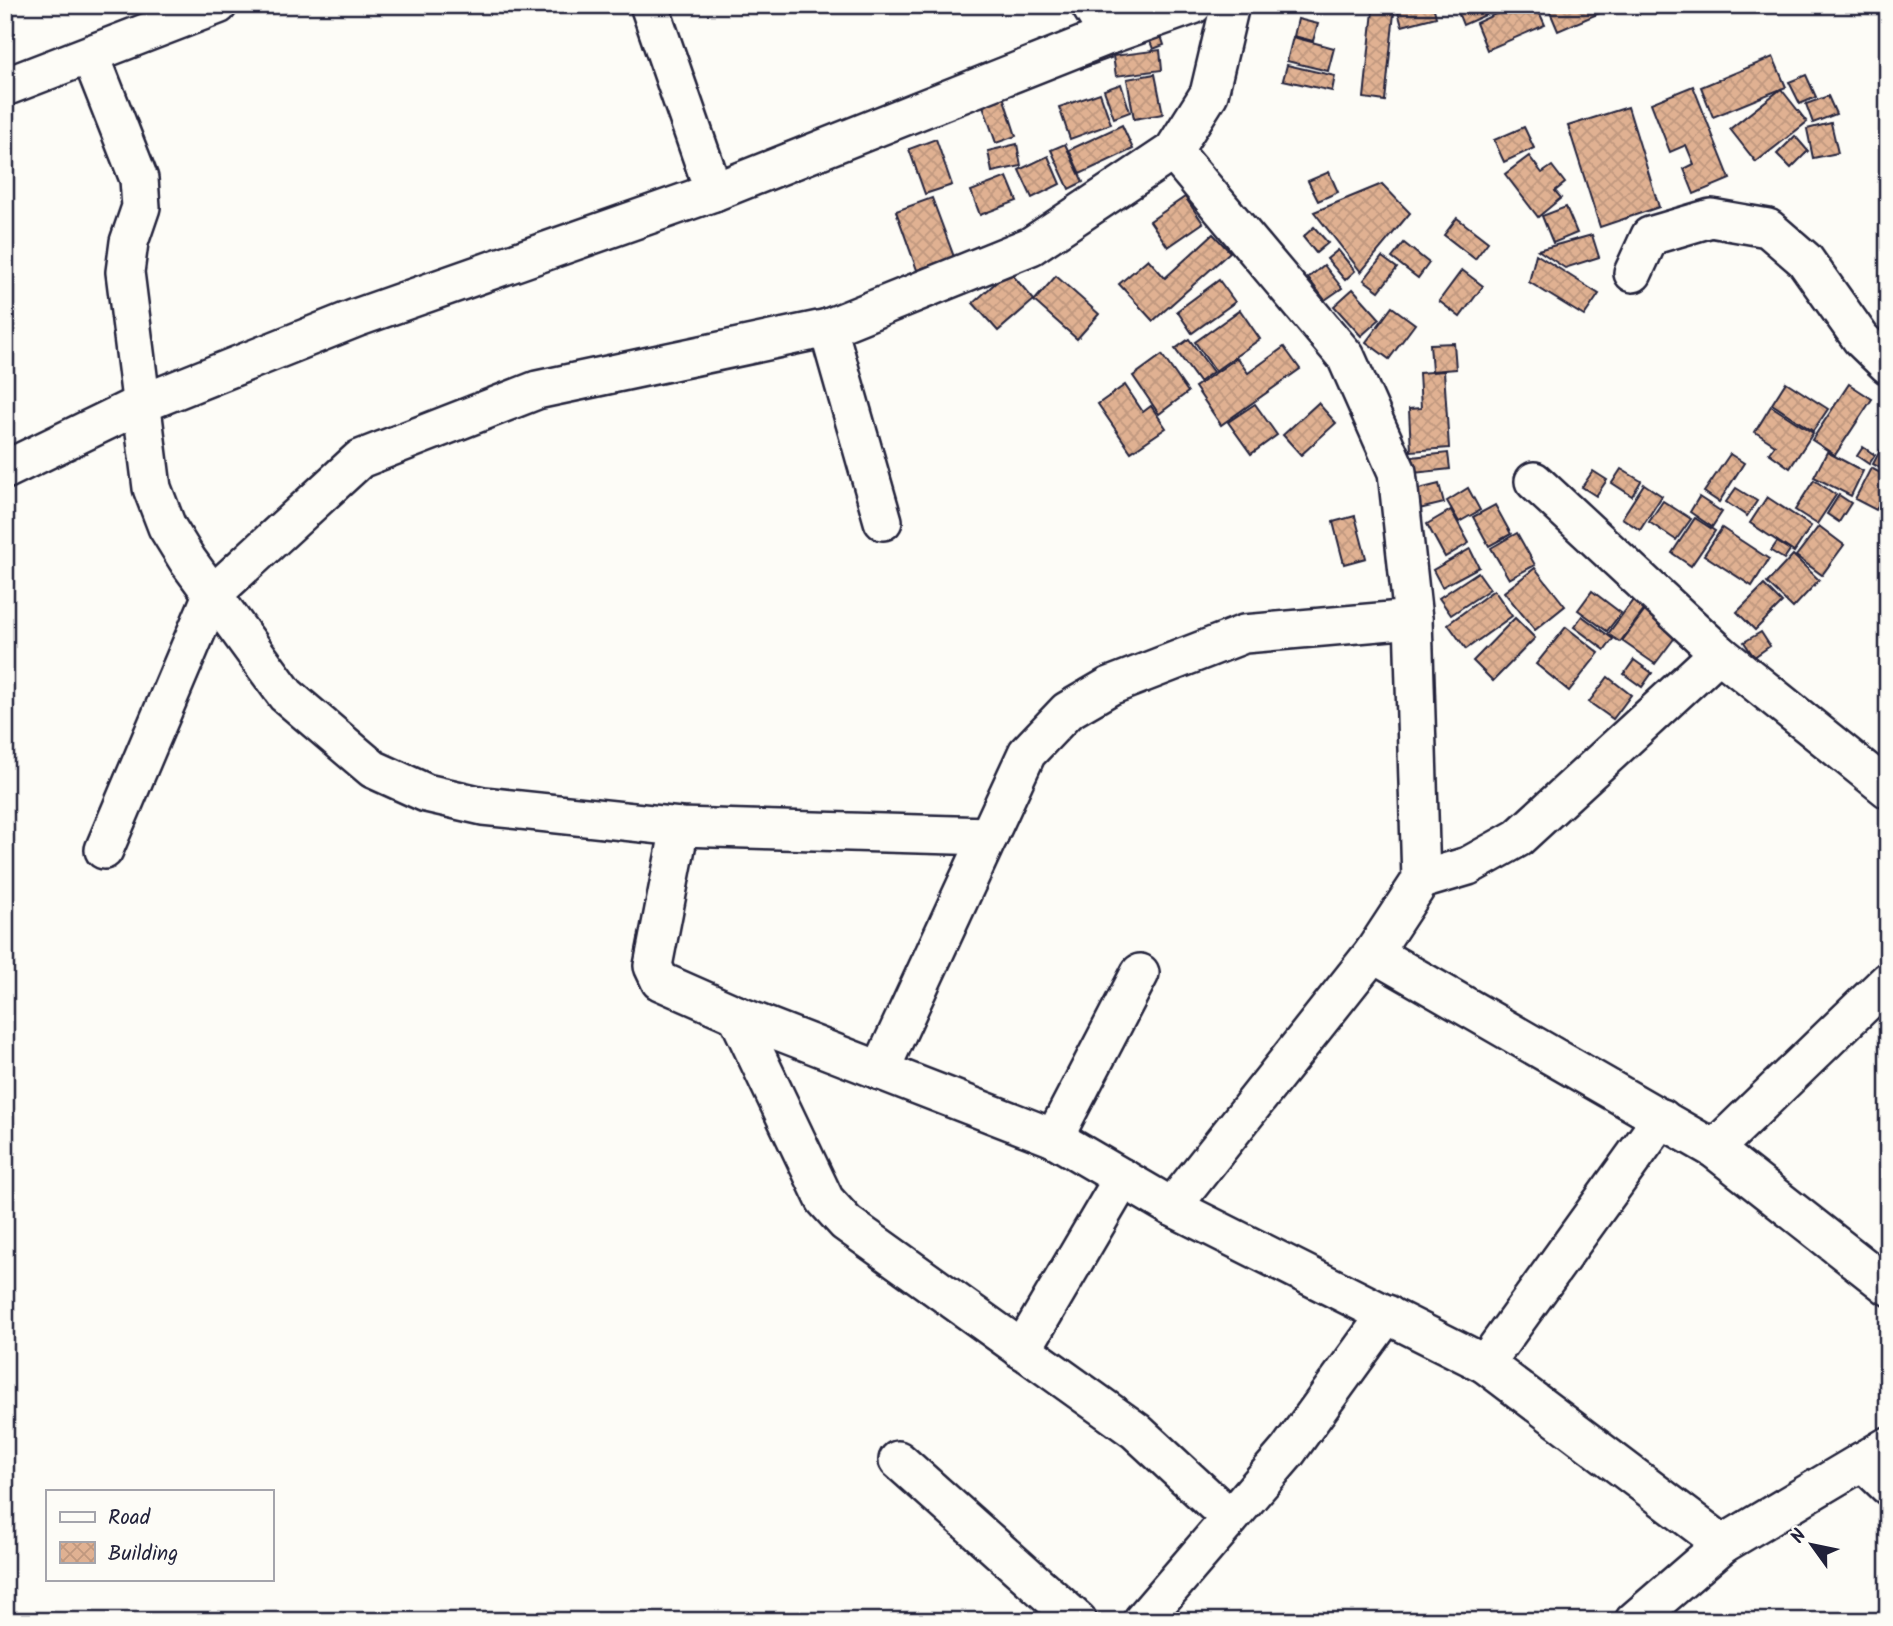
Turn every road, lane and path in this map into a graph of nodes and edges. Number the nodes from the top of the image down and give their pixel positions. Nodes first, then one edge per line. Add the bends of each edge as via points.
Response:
1 (218, 5) edge
2 (649, 5) edge
3 (1193, 5) edge
4 (1230, 5) edge
5 (1099, 20) edge
6 (91, 57) junction
7 (5, 87) edge
8 (1173, 151) junction
9 (714, 192) junction
10 (1633, 273) dead end
11 (828, 328) junction
12 (1888, 365) edge
13 (141, 404) junction
14 (5, 470) edge
15 (1534, 481) dead end
16 (883, 521) dead end
17 (212, 594) junction
18 (1413, 619) junction
19 (1719, 653) junction
20 (1888, 789) edge
21 (680, 827) junction
22 (989, 836) junction
23 (104, 850) dead end
24 (1421, 880) junction
25 (1373, 953) junction
26 (1140, 973) dead end
27 (1888, 981) edge
28 (737, 1015) junction
29 (880, 1072) junction
30 (1662, 1118) junction
31 (1054, 1138) junction
32 (1714, 1149) junction
33 (1123, 1178) junction
34 (1172, 1207) junction
35 (1888, 1286) edge
36 (1387, 1314) junction
37 (1022, 1350) junction
38 (1485, 1364) junction
39 (898, 1460) dead end
40 (1879, 1464) edge
41 (1230, 1518) junction
42 (1723, 1544) junction
43 (1078, 1621) edge
44 (1142, 1621) edge
45 (1634, 1621) edge

1 - 6 street
2 - 9 street
3 - 5 street
4 - 8 street via 1209,94
5 - 9 street
6 - 7 street
6 - 13 street via 139,180 141,207 125,272
8 - 11 street via 1031,246
8 - 18 street via 1346,357 1396,472
9 - 13 street via 356,318
10 - 12 street via 1650,236 1711,218 1768,229 1805,260 1861,339
11 - 16 street
11 - 17 street via 537,390 360,459
13 - 14 street
13 - 17 street via 152,488 167,527
15 - 19 street
17 - 21 street via 286,695 373,769 426,793 482,806
17 - 23 street
18 - 22 street via 1244,634 1110,686 1067,711 1027,753
18 - 24 street
19 - 20 street
19 - 24 street via 1518,838 1468,866
21 - 22 street
21 - 28 street via 655,974 667,985
22 - 29 street
24 - 25 street
25 - 30 street
25 - 34 street
26 - 31 street
27 - 32 street
28 - 29 street
28 - 37 street via 825,1200 846,1223
29 - 31 street
30 - 32 street
30 - 38 street
31 - 33 street
32 - 35 street
33 - 34 street
33 - 37 street
34 - 36 street
36 - 38 street
36 - 41 street via 1288,1451
37 - 41 street via 1136,1431
38 - 42 street
39 - 43 street
40 - 42 street
41 - 44 street
42 - 45 street

